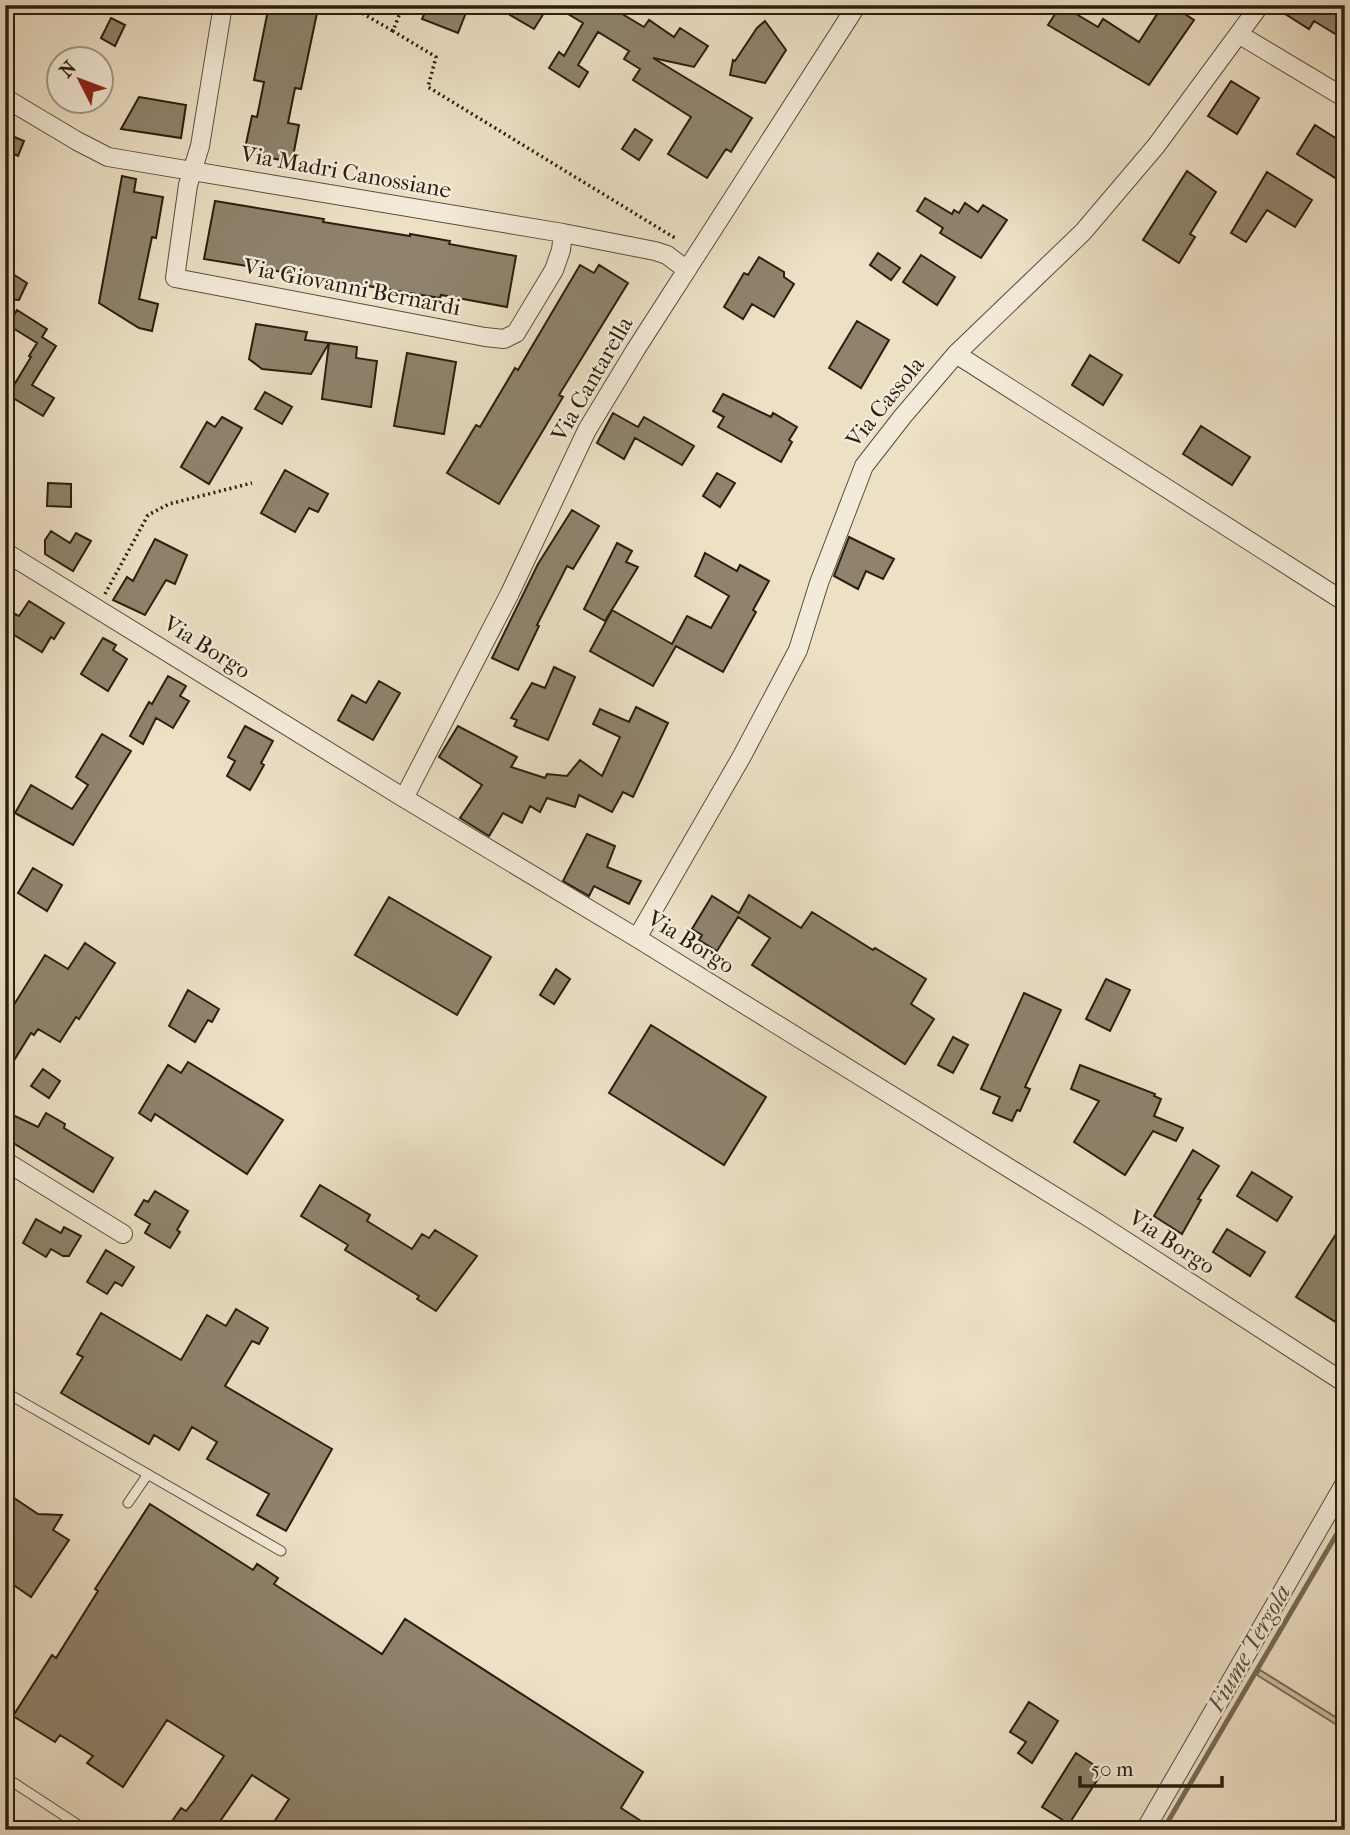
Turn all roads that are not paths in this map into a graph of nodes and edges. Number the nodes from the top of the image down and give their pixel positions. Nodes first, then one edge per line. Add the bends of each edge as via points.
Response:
1 (223, 5) edge
2 (857, 5) edge
3 (1260, 5) edge
4 (1240, 34) junction
5 (5, 98) edge
6 (1345, 98) edge
7 (192, 171) junction
8 (563, 233) junction
9 (687, 270) junction
10 (956, 354) junction
11 (5, 552) edge
12 (1345, 602) edge
13 (404, 798) junction
14 (637, 938) junction
15 (5, 1161) edge
16 (123, 1234) dead end
17 (1345, 1383) edge
18 (5, 1392) edge
19 (148, 1474) junction
20 (1345, 1483) edge
21 (128, 1503) dead end
22 (281, 1551) dead end
23 (5, 1777) edge
24 (86, 1830) edge
25 (1145, 1830) edge

1 - 7 street
2 - 9 street, Via Cantarella
3 - 4 street, Via Cassola
4 - 6 street
4 - 10 street, Via Cassola via 1156,146 1083,232
5 - 7 street, Via Madri Canossiane via 108,157
7 - 8 street, Via Madri Canossiane
7 - 8 street, Via Giovanni Bernardi via 175,278 485,337 504,339 516,333 554,270
8 - 9 street, Via Madri Canossiane via 655,251
9 - 13 street, Via Cantarella via 587,430 510,593
10 - 12 street
10 - 14 street, Via Cassola via 864,466 798,650
11 - 13 street, Via Borgo
13 - 14 street, Via Borgo
14 - 17 street, Via Borgo via 1093,1220
15 - 16 street
18 - 19 lane
19 - 21 lane
19 - 22 lane
20 - 25 street
23 - 24 lane

